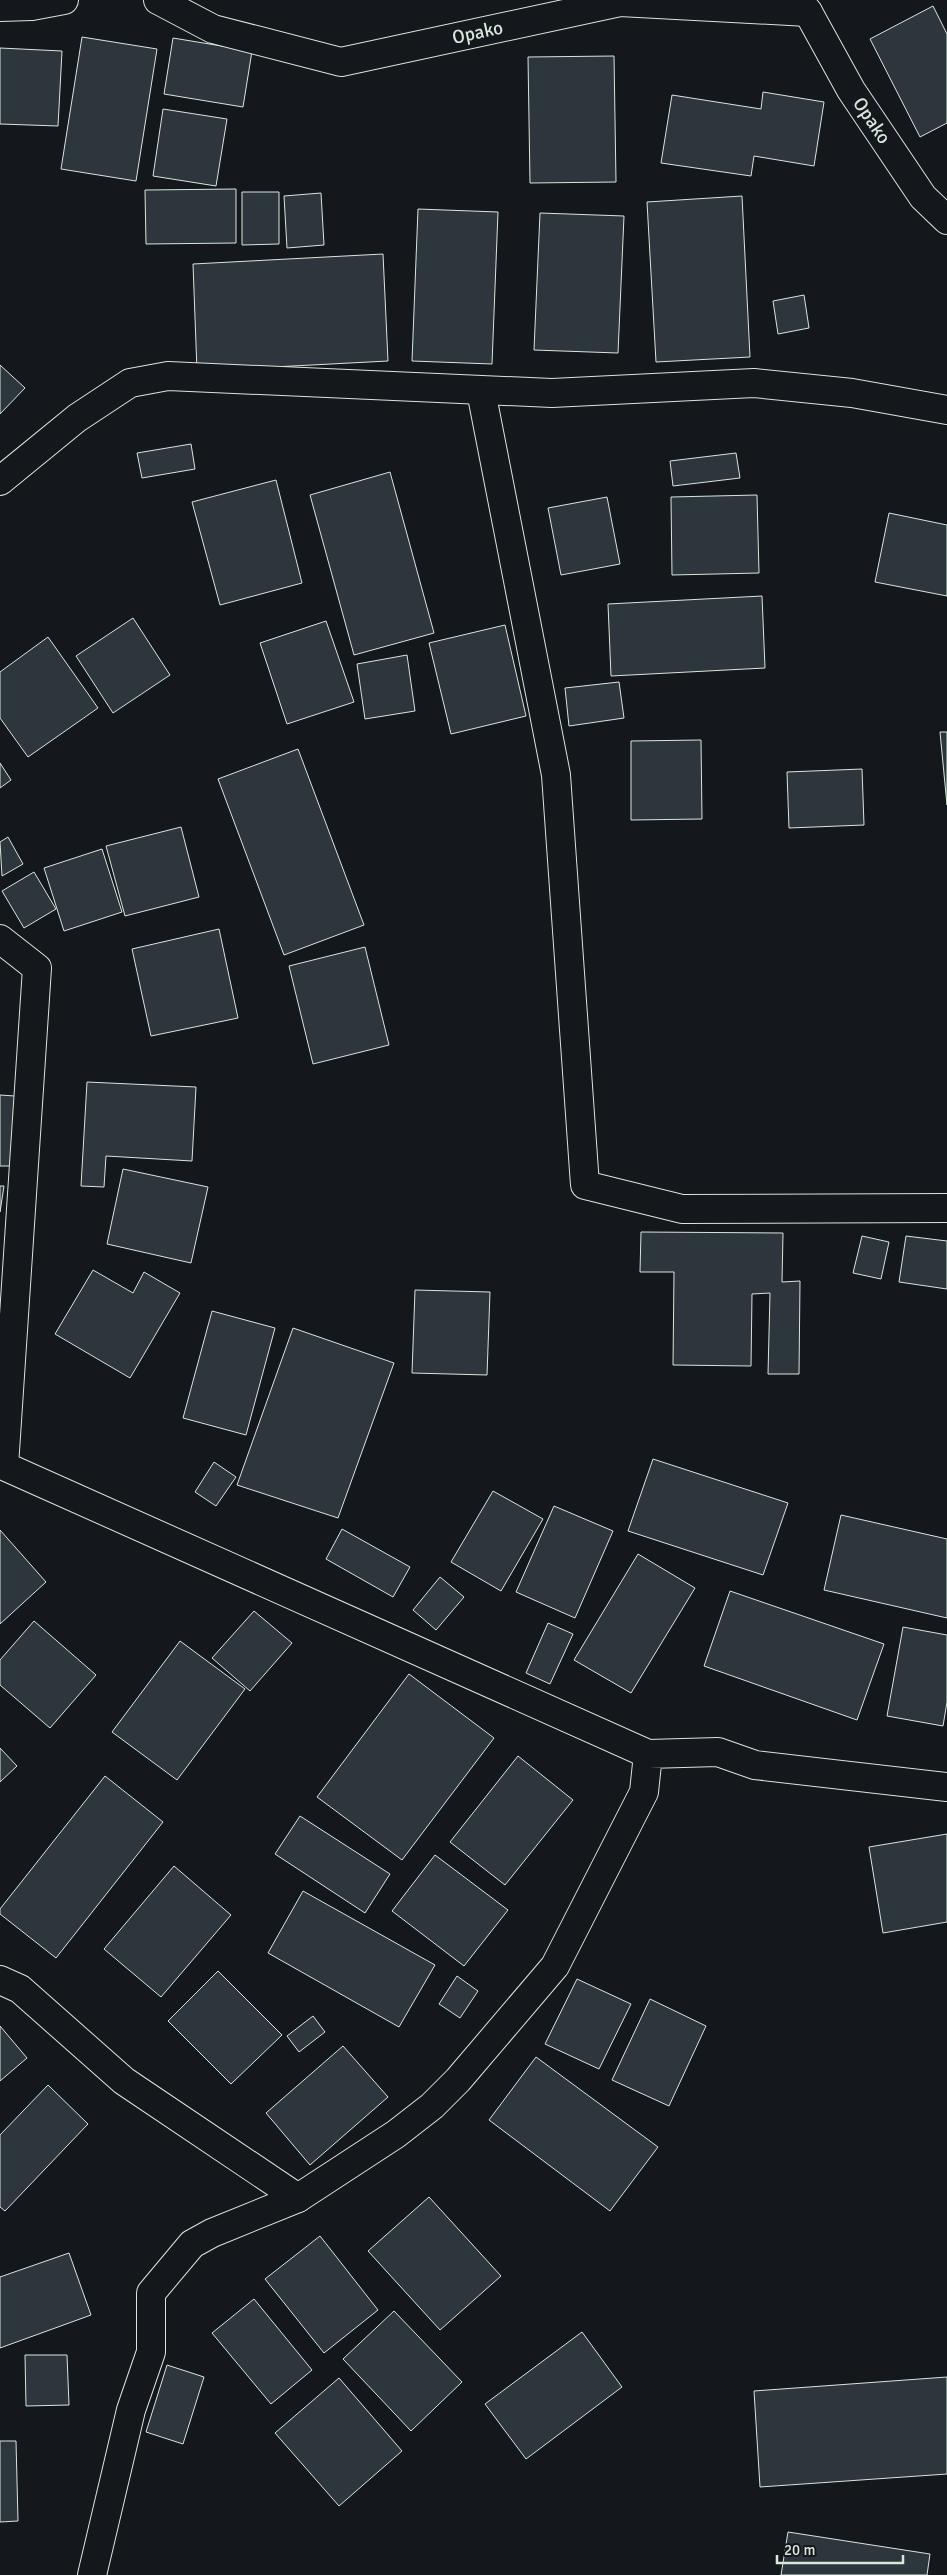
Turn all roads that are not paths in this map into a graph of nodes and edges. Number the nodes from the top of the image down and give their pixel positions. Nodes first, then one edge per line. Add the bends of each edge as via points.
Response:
1 (64, 0) edge
2 (158, 0) edge
3 (804, 6) edge
4 (0, 7) edge
5 (947, 220) edge
6 (481, 391) junction
7 (947, 410) edge
8 (0, 481) edge
9 (0, 939) edge
10 (947, 1208) edge
11 (648, 1754) junction
12 (947, 1787) edge
13 (0, 1980) edge
14 (298, 2198) junction
15 (92, 2575) edge

1 - 4 street
2 - 3 street, Opako via 212,29 342,62 620,2
3 - 5 street, Opako via 851,90 923,198
6 - 7 street via 552,393 754,383 852,393
6 - 8 street via 168,376 130,383 77,418
6 - 10 street via 556,775 585,1185 682,1209
9 - 11 street via 37,968 4,1466
11 - 12 street via 718,1752 756,1765
11 - 14 street via 644,1792 555,1966 432,2106 396,2134
13 - 14 street via 20,1988 124,2081
14 - 15 street via 192,2244 151,2293 151,2352 131,2410

